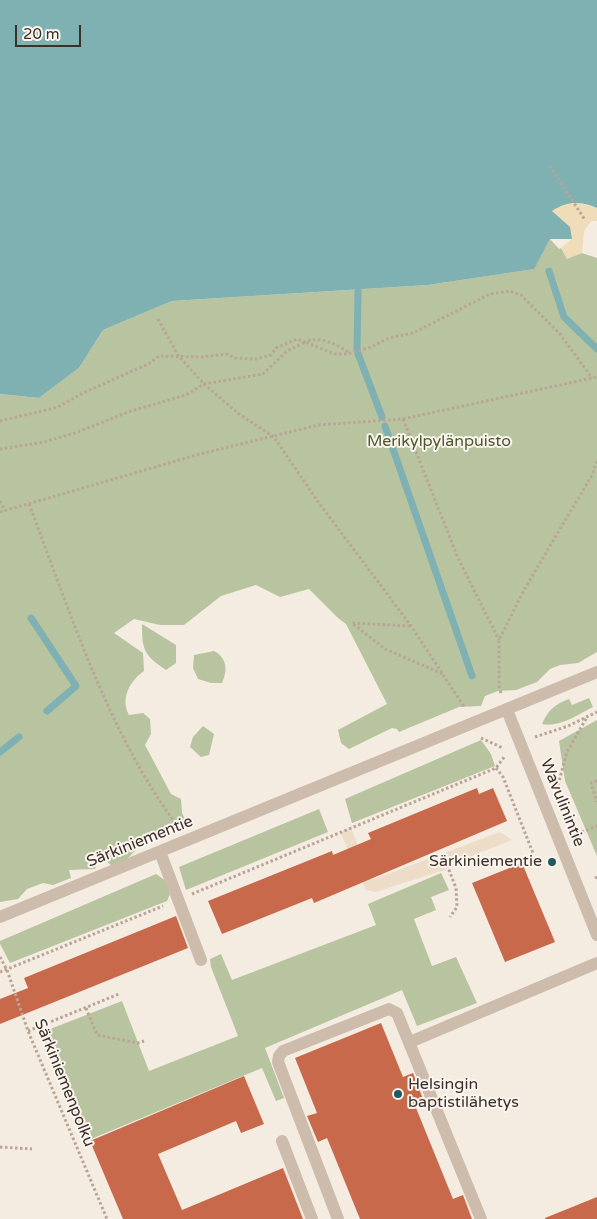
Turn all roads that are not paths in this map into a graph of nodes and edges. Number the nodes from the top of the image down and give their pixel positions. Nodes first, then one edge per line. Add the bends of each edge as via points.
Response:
1 (597, 672) edge
2 (507, 710) junction
3 (160, 852) junction
4 (0, 917) edge
5 (597, 935) edge
6 (201, 960) dead end
7 (597, 963) edge
8 (410, 1042) junction
9 (282, 1141) dead end
10 (312, 1219) edge
11 (338, 1219) edge
12 (481, 1219) edge

1 - 2 street, Särkiniementie
2 - 3 street, Särkiniementie
2 - 5 street, Wavulinintie
3 - 4 street, Särkiniementie
3 - 6 street
7 - 8 street
8 - 11 street via 398,1013 389,1009 283,1051 279,1056 278,1062
8 - 12 street
9 - 10 street

